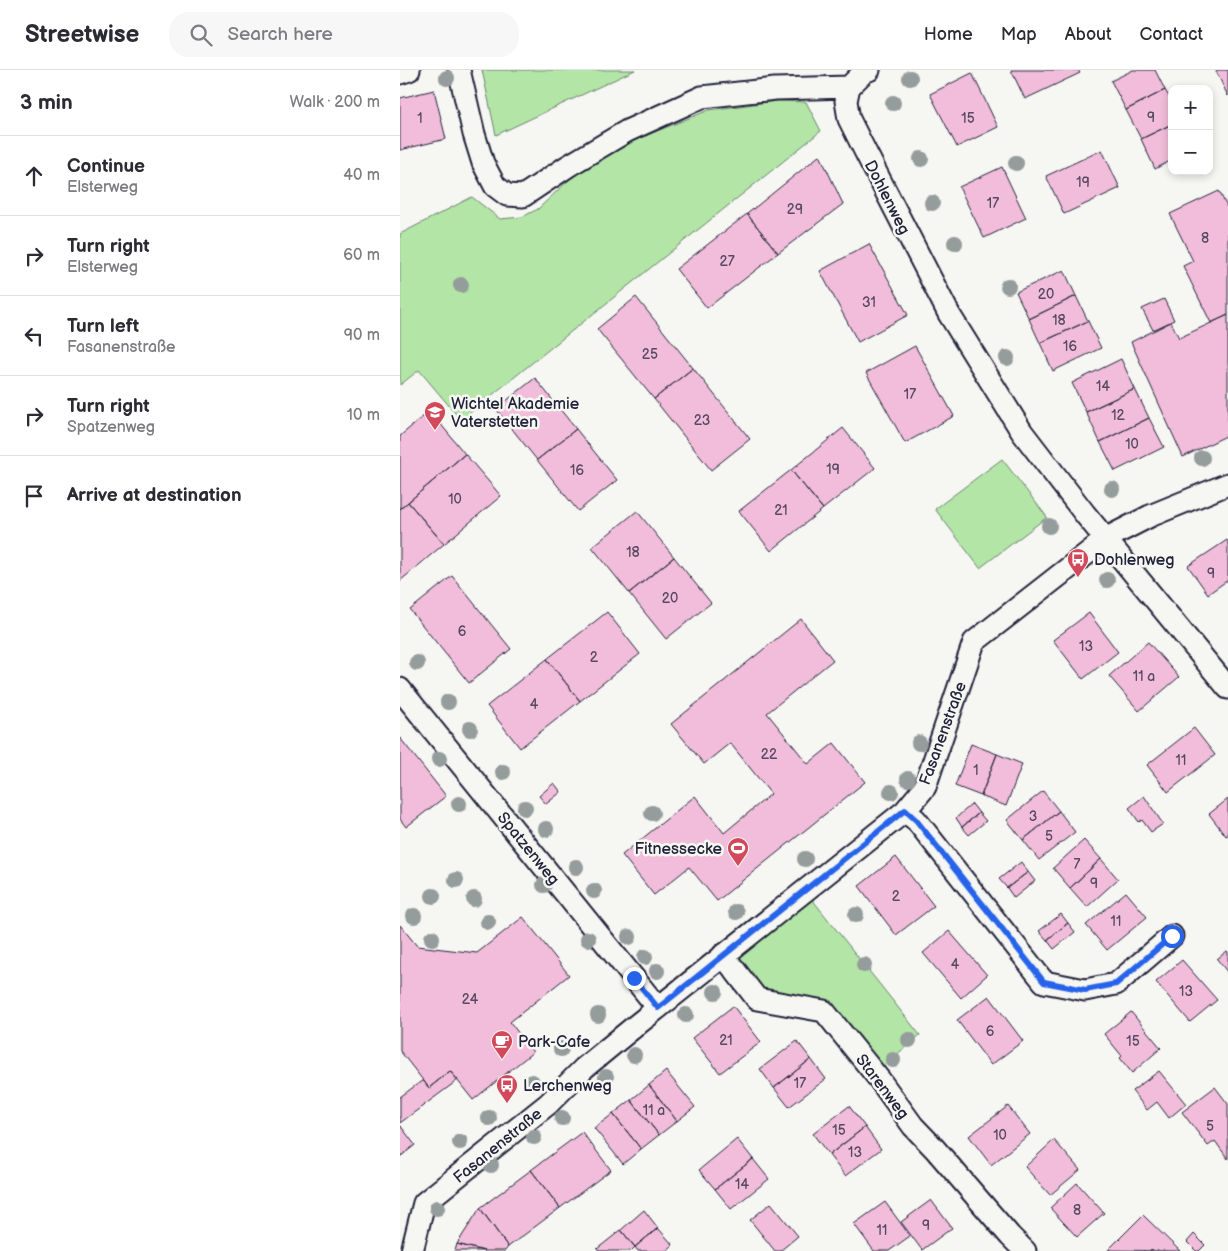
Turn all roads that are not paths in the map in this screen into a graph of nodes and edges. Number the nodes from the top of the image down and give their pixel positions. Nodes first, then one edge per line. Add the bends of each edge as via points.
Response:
1 (409, 70) edge
2 (459, 70) edge
3 (869, 70) edge
4 (400, 73) edge
5 (849, 87) junction
6 (1228, 484) edge
7 (1107, 538) junction
8 (1228, 688) edge
9 (400, 689) edge
10 (905, 810) junction
11 (1172, 936) dead end
12 (723, 955) junction
13 (658, 1008) junction
14 (412, 1251) edge
15 (1025, 1251) edge

1 - 4 street
2 - 5 street via 474,134 495,186 507,195 523,196 627,131 702,97 775,89
3 - 5 street
5 - 7 street, Dohlenweg via 846,101 849,119 948,314 1022,432
6 - 7 street, Fasanenstraße via 1150,516
7 - 8 street, Dohlenweg
7 - 10 street, Fasanenstraße via 974,642 925,787
9 - 13 street, Spatzenweg
10 - 11 street via 1044,982 1085,990 1116,984
10 - 12 street, Fasanenstraße
12 - 13 street, Fasanenstraße
12 - 15 street, Starenweg via 757,999 824,1011 880,1079 913,1126
13 - 14 street, Fasanenstraße via 584,1068 548,1104 424,1203

